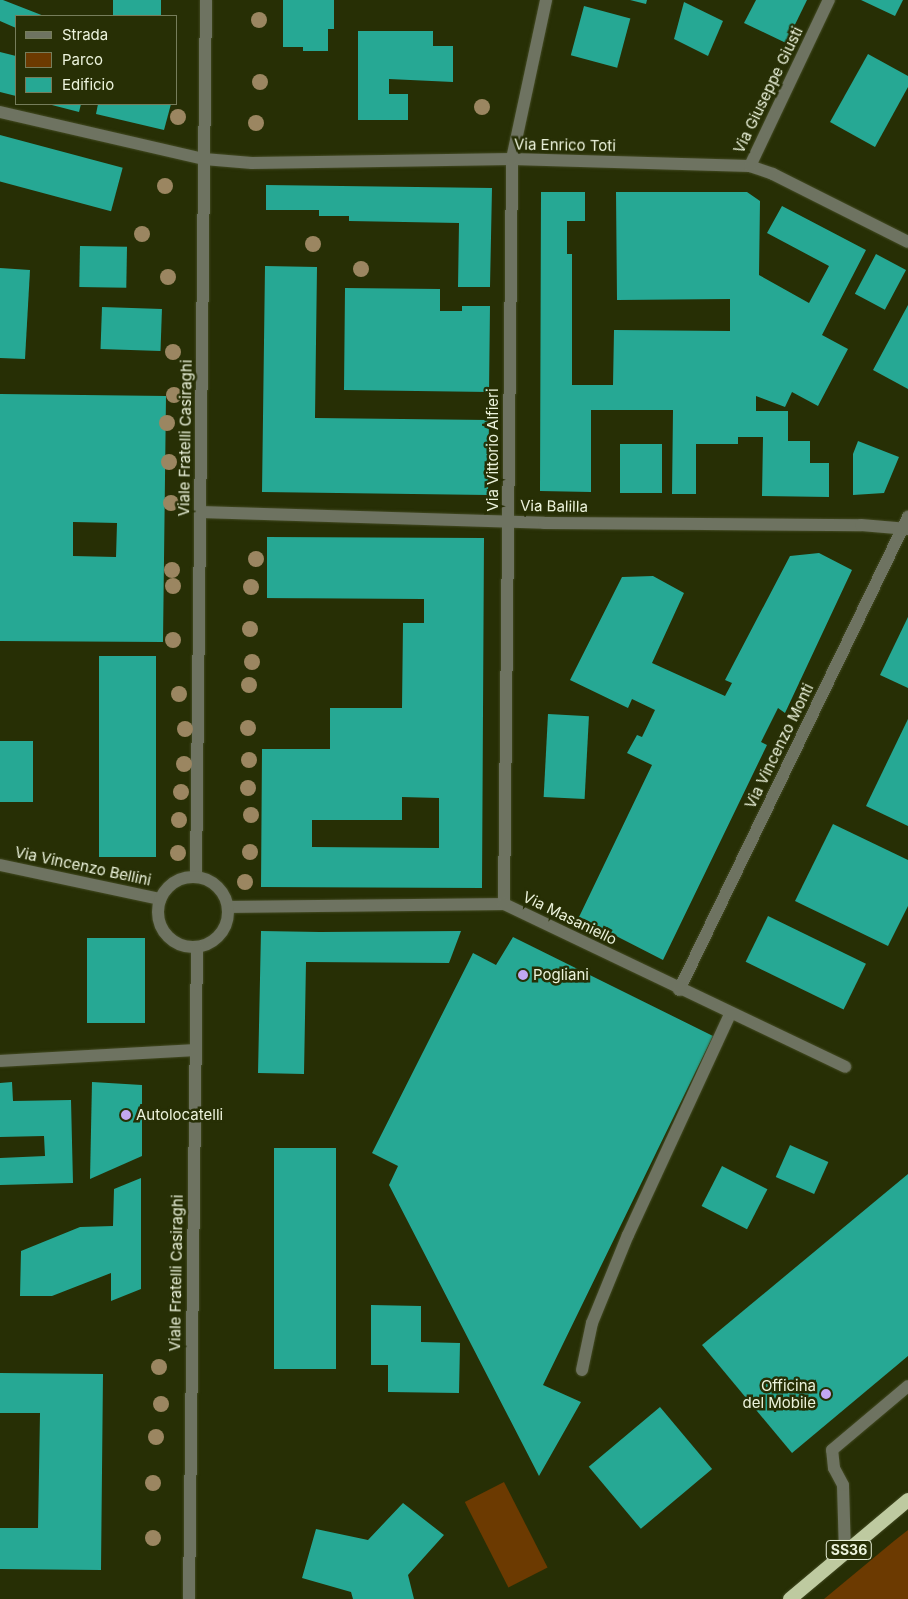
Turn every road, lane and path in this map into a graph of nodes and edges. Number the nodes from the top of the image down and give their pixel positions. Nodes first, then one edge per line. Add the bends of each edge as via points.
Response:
1 (206, 0) edge
2 (546, 0) edge
3 (829, 0) edge
4 (0, 112) edge
5 (204, 159) junction
6 (512, 159) junction
7 (750, 166) junction
8 (908, 242) edge
9 (200, 512) junction
10 (509, 522) junction
11 (906, 525) edge
12 (0, 865) edge
13 (196, 877) junction
14 (160, 899) junction
15 (504, 904) junction
16 (228, 907) junction
17 (197, 947) junction
18 (679, 990) junction
19 (730, 1014) junction
20 (195, 1050) junction
21 (0, 1061) edge
22 (844, 1067) dead end
23 (582, 1370) dead end
24 (908, 1386) edge
25 (908, 1500) edge
26 (845, 1553) junction
27 (189, 1599) edge
28 (790, 1599) edge

1 - 5 street, Viale Fratelli Casiraghi
2 - 6 street, Via Vittorio Alfieri
3 - 7 street, Via Giuseppe Giusti
4 - 5 street, Via Enrico Toti
5 - 6 street, Via Enrico Toti via 252,163
5 - 9 street, Viale Fratelli Casiraghi
6 - 7 street, Via Enrico Toti
6 - 10 street, Via Vittorio Alfieri
7 - 8 street, Via Enrico Toti via 773,174
9 - 10 street, Via Balilla
9 - 13 street, Viale Fratelli Casiraghi
10 - 11 street, Via Balilla
10 - 15 street, Via Vittorio Alfieri
11 - 18 street, Via Vincenzo Monti
12 - 14 street, Via Vincenzo Bellini
13 - 14 street via 175,882
13 - 16 street via 216,886
14 - 17 street via 159,923 165,934 174,942
15 - 16 street, Via Masaniello
15 - 18 street, Via Masaniello
16 - 17 street via 225,927 218,936
17 - 20 street, Viale Fratelli Casiraghi
18 - 19 street, Via Masaniello
19 - 22 street, Via Masaniello
19 - 23 street via 628,1235 592,1323
20 - 21 street
20 - 27 street, Viale Fratelli Casiraghi
24 - 26 street via 832,1450 834,1468 843,1485
25 - 26 highway, SS36
26 - 28 highway, SS36

